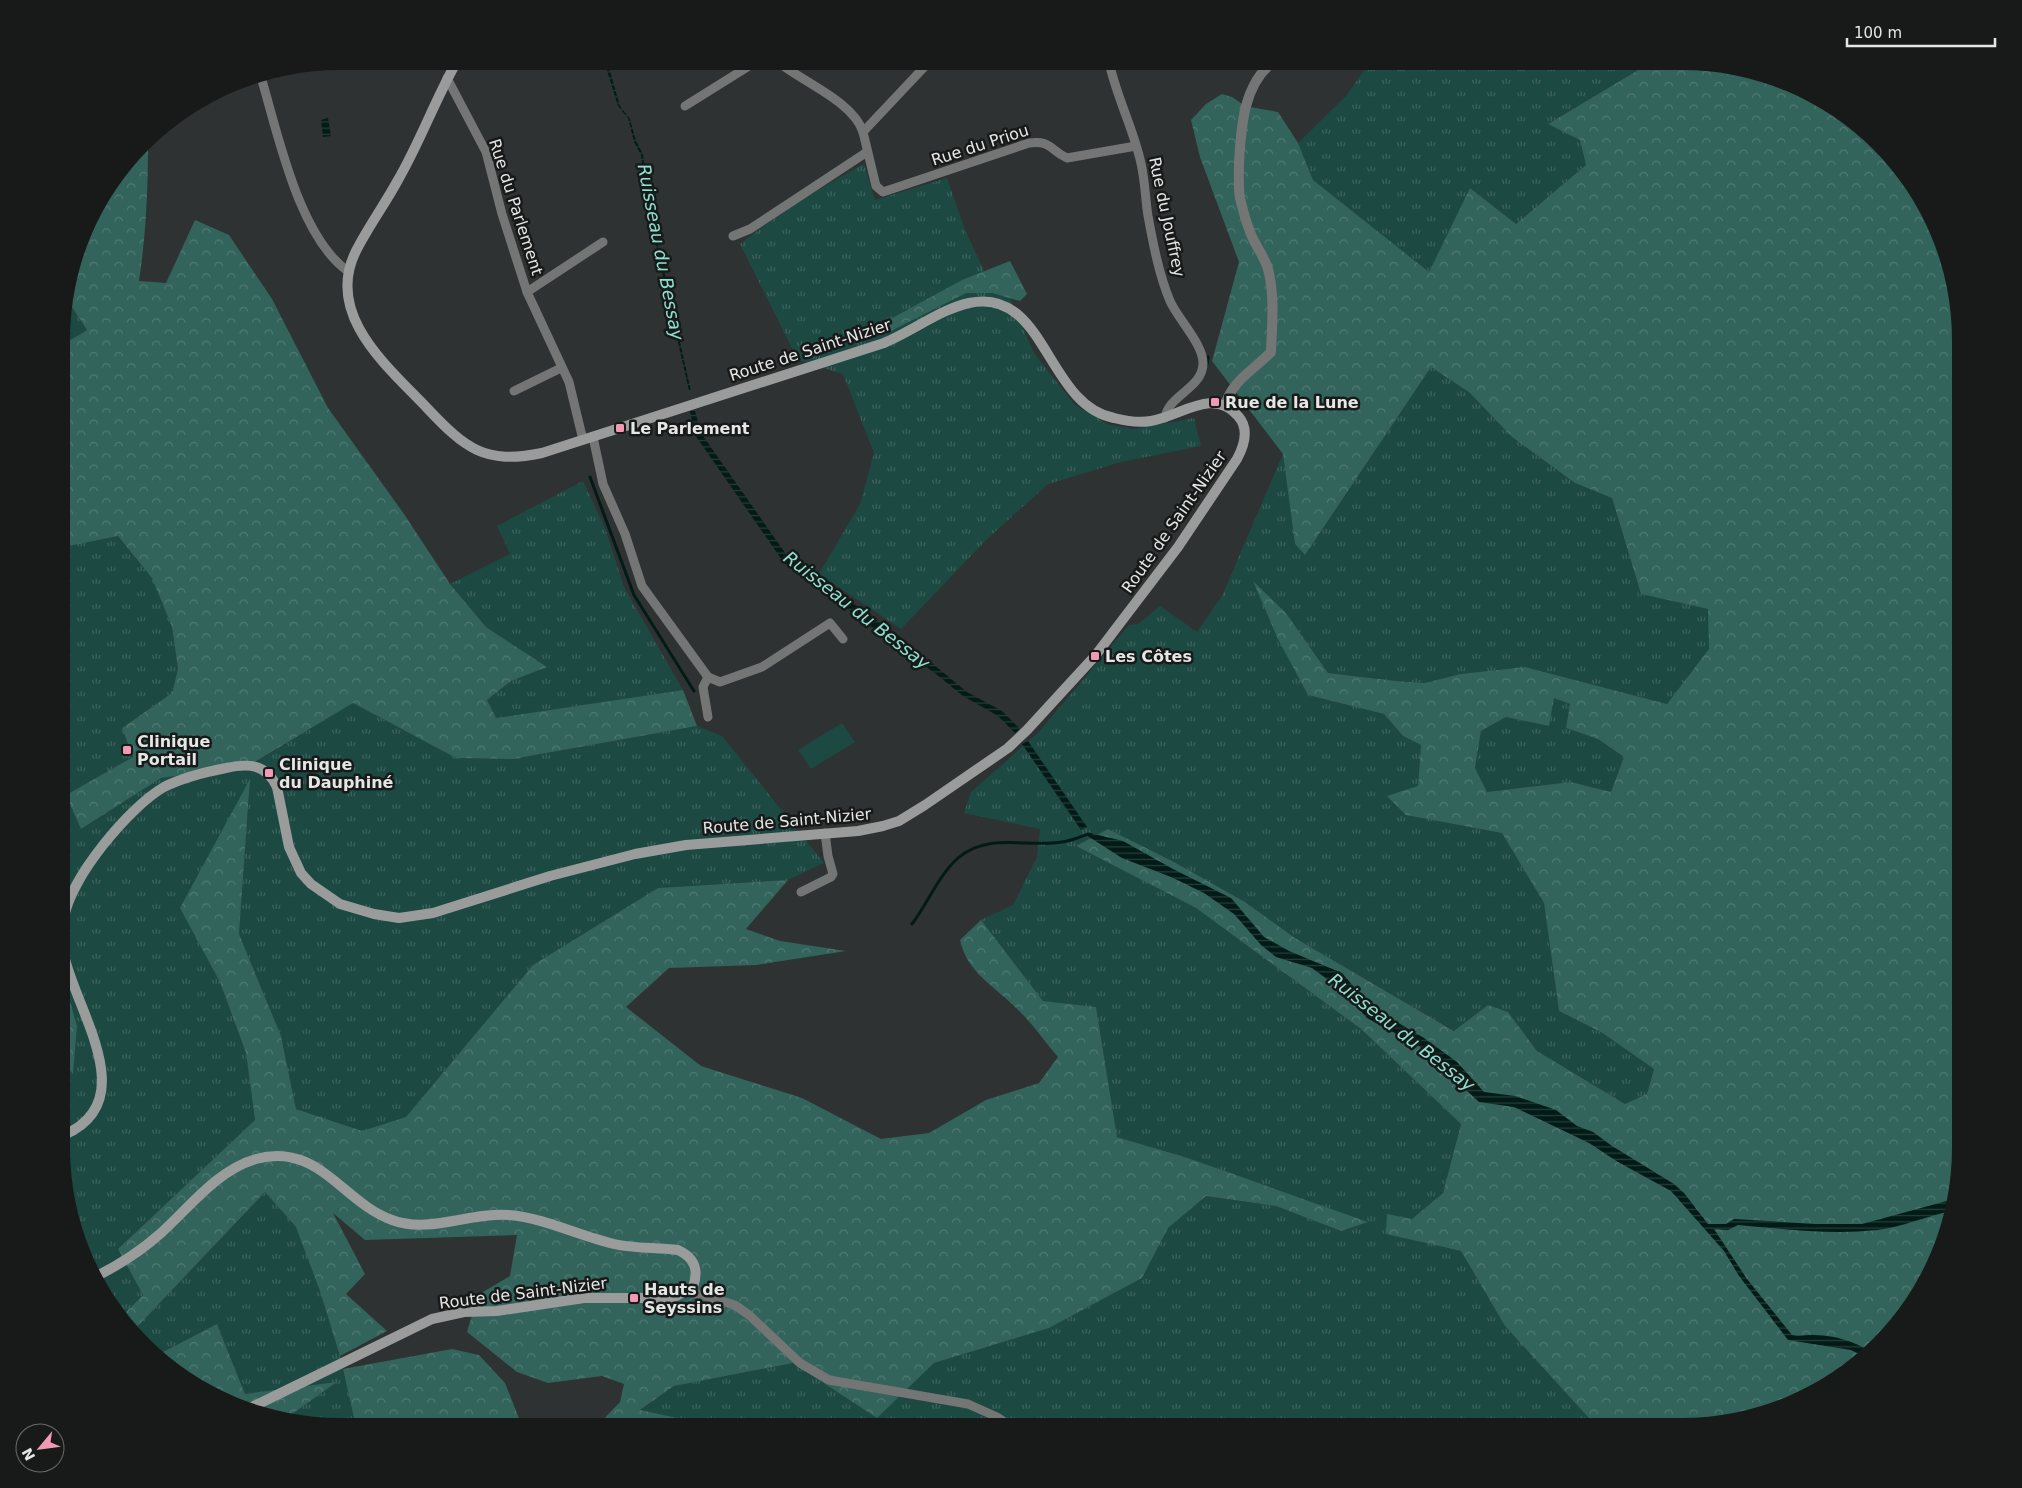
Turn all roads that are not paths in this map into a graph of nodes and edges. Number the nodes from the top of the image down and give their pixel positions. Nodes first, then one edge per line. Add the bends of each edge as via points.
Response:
1 (452, 70) edge
2 (743, 70) edge
3 (788, 70) edge
4 (921, 70) edge
5 (1112, 70) edge
6 (1264, 70) edge
7 (447, 78) junction
8 (262, 81) edge
9 (685, 106) dead end
10 (863, 132) junction
11 (1136, 146) junction
12 (867, 152) junction
13 (733, 236) dead end
14 (603, 242) dead end
15 (349, 272) junction
16 (527, 292) junction
17 (561, 368) junction
18 (514, 391) dead end
19 (1225, 406) junction
20 (1165, 418) junction
21 (588, 439) junction
22 (843, 639) dead end
23 (708, 677) junction
24 (708, 717) dead end
25 (825, 833) junction
26 (801, 892) dead end
27 (70, 897) edge
28 (70, 972) edge
29 (70, 1132) edge
30 (101, 1274) edge
31 (688, 1291) junction
32 (256, 1405) edge
33 (998, 1418) edge

1 - 7 main road, Route de Saint-Nizier
2 - 9 street
3 - 10 street via 842,105 860,124
4 - 10 street
5 - 11 street, Rue du Jouffrey
6 - 19 street via 1252,87 1244,111 1240,133 1239,196 1253,239 1268,268 1271,352 1238,380
7 - 15 main road, Route de Saint-Nizier via 413,152 355,252
7 - 16 street, Rue du Parlement via 486,152
8 - 15 street via 303,209 324,249
10 - 12 street
11 - 12 street, Rue du Priou via 1067,158 1049,144 1041,141 1029,143 889,192 876,186
11 - 20 street, Rue du Jouffrey via 1148,217 1169,297 1203,361 1202,372 1166,410
12 - 13 street
14 - 16 street, Rue du Parlement
15 - 21 main road, Route de Saint-Nizier via 352,312 367,344 451,433 485,454 501,458 542,453
16 - 17 street, Rue du Parlement
17 - 18 street
17 - 21 street, Rue du Parlement via 569,382
19 - 20 main road, Route de Saint-Nizier via 1215,402 1202,403
19 - 25 main road, Route de Saint-Nizier via 1241,419 1244,427 1243,446 1238,459 1178,548 1072,684 1008,748 912,814 870,830
20 - 21 main road, Route de Saint-Nizier via 1137,422 1101,414 1087,406 1064,382 1025,320 1007,307 983,302 958,306 884,343
21 - 23 street, Rue du Parlement via 642,586
22 - 23 street via 830,624 762,667 720,682
23 - 24 street via 703,687
25 - 26 street via 833,874
25 - 27 main road, Route de Saint-Nizier via 686,845 636,854 550,876 433,913 382,916 340,904 318,891 306,879 289,848 273,778 262,768 241,765 186,778 163,788 142,803 94,857
28 - 29 main road via 103,1078 95,1111 82,1125
30 - 31 main road via 142,1249 226,1174 248,1162 277,1156 296,1158 314,1166 384,1217 400,1223 428,1224 484,1215 509,1215 537,1220 615,1245 669,1248 685,1253 695,1263 697,1276
31 - 32 main road, Route de Saint-Nizier via 668,1298 584,1298 448,1315 418,1324
31 - 33 street via 735,1305 800,1363 829,1380 968,1404

